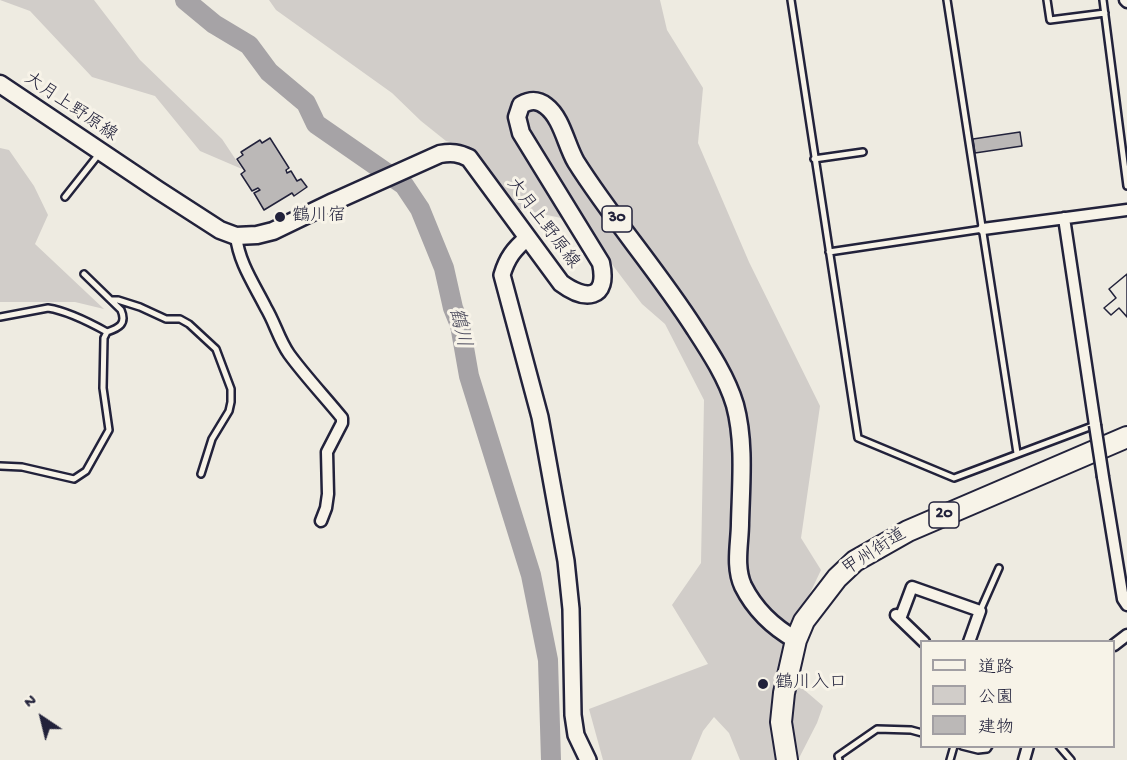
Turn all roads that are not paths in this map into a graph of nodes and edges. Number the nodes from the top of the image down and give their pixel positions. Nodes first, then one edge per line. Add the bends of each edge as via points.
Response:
1 (791, 0) edge
2 (947, 0) edge
3 (1047, 0) edge
4 (1103, 0) edge
5 (1105, 13) junction
6 (0, 84) edge
7 (100, 152) junction
8 (863, 152) dead end
9 (814, 159) junction
10 (1127, 186) edge
11 (65, 198) dead end
12 (1127, 210) edge
13 (1065, 219) junction
14 (983, 229) junction
15 (236, 236) junction
16 (527, 238) junction
17 (829, 252) junction
18 (84, 274) dead end
19 (111, 300) junction
20 (0, 317) edge
21 (107, 332) junction
22 (1095, 425) junction
23 (1127, 437) edge
24 (1017, 453) junction
25 (0, 466) edge
26 (201, 474) dead end
27 (321, 521) dead end
28 (999, 568) dead end
29 (1127, 605) edge
30 (980, 611) junction
31 (796, 639) junction
32 (922, 640) edge
33 (970, 640) edge
34 (920, 733) edge
35 (967, 748) edge
36 (988, 748) edge
37 (1060, 748) edge
38 (588, 760) edge
39 (787, 760) edge
40 (839, 760) edge
41 (1071, 760) edge

1 - 9 lane
2 - 14 lane
3 - 5 lane via 1050,20
4 - 5 lane
5 - 10 lane
6 - 7 main road, 大月上野原線
7 - 11 lane
7 - 15 main road, 大月上野原線 via 220,230
8 - 9 lane
9 - 17 lane
12 - 13 street
13 - 14 street
13 - 22 street
14 - 17 lane
14 - 24 lane
15 - 16 main road, 大月上野原線 / 30 via 273,231 449,152 469,158
15 - 27 street via 237,251 279,336 342,418 327,452 328,494
16 - 31 main road, 大月上野原線 / 30 via 561,283 573,292 586,296 602,285 601,263 521,133 517,117 521,105 538,101 548,107 575,160 680,305 730,392 741,446 739,573 759,611 778,630
16 - 38 street via 513,250 502,275 540,417 564,550 571,609 573,715 576,735
17 - 24 lane via 858,438 954,478
18 - 19 lane
19 - 21 lane via 122,310 123,324
19 - 26 lane via 166,319 180,319 216,349 231,389 231,402 212,439
20 - 21 lane via 54,309
21 - 25 lane via 103,388 109,429 86,471 74,479
22 - 24 lane
22 - 29 street, bridge
23 - 31 highway, 甲州街道 / 20 via 881,545 837,578 804,621
28 - 30 lane
30 - 32 street via 912,587 898,617
30 - 33 street
31 - 39 highway, 甲州街道 / 20 via 781,722
34 - 40 lane via 877,729 838,756
35 - 36 lane
37 - 41 lane

